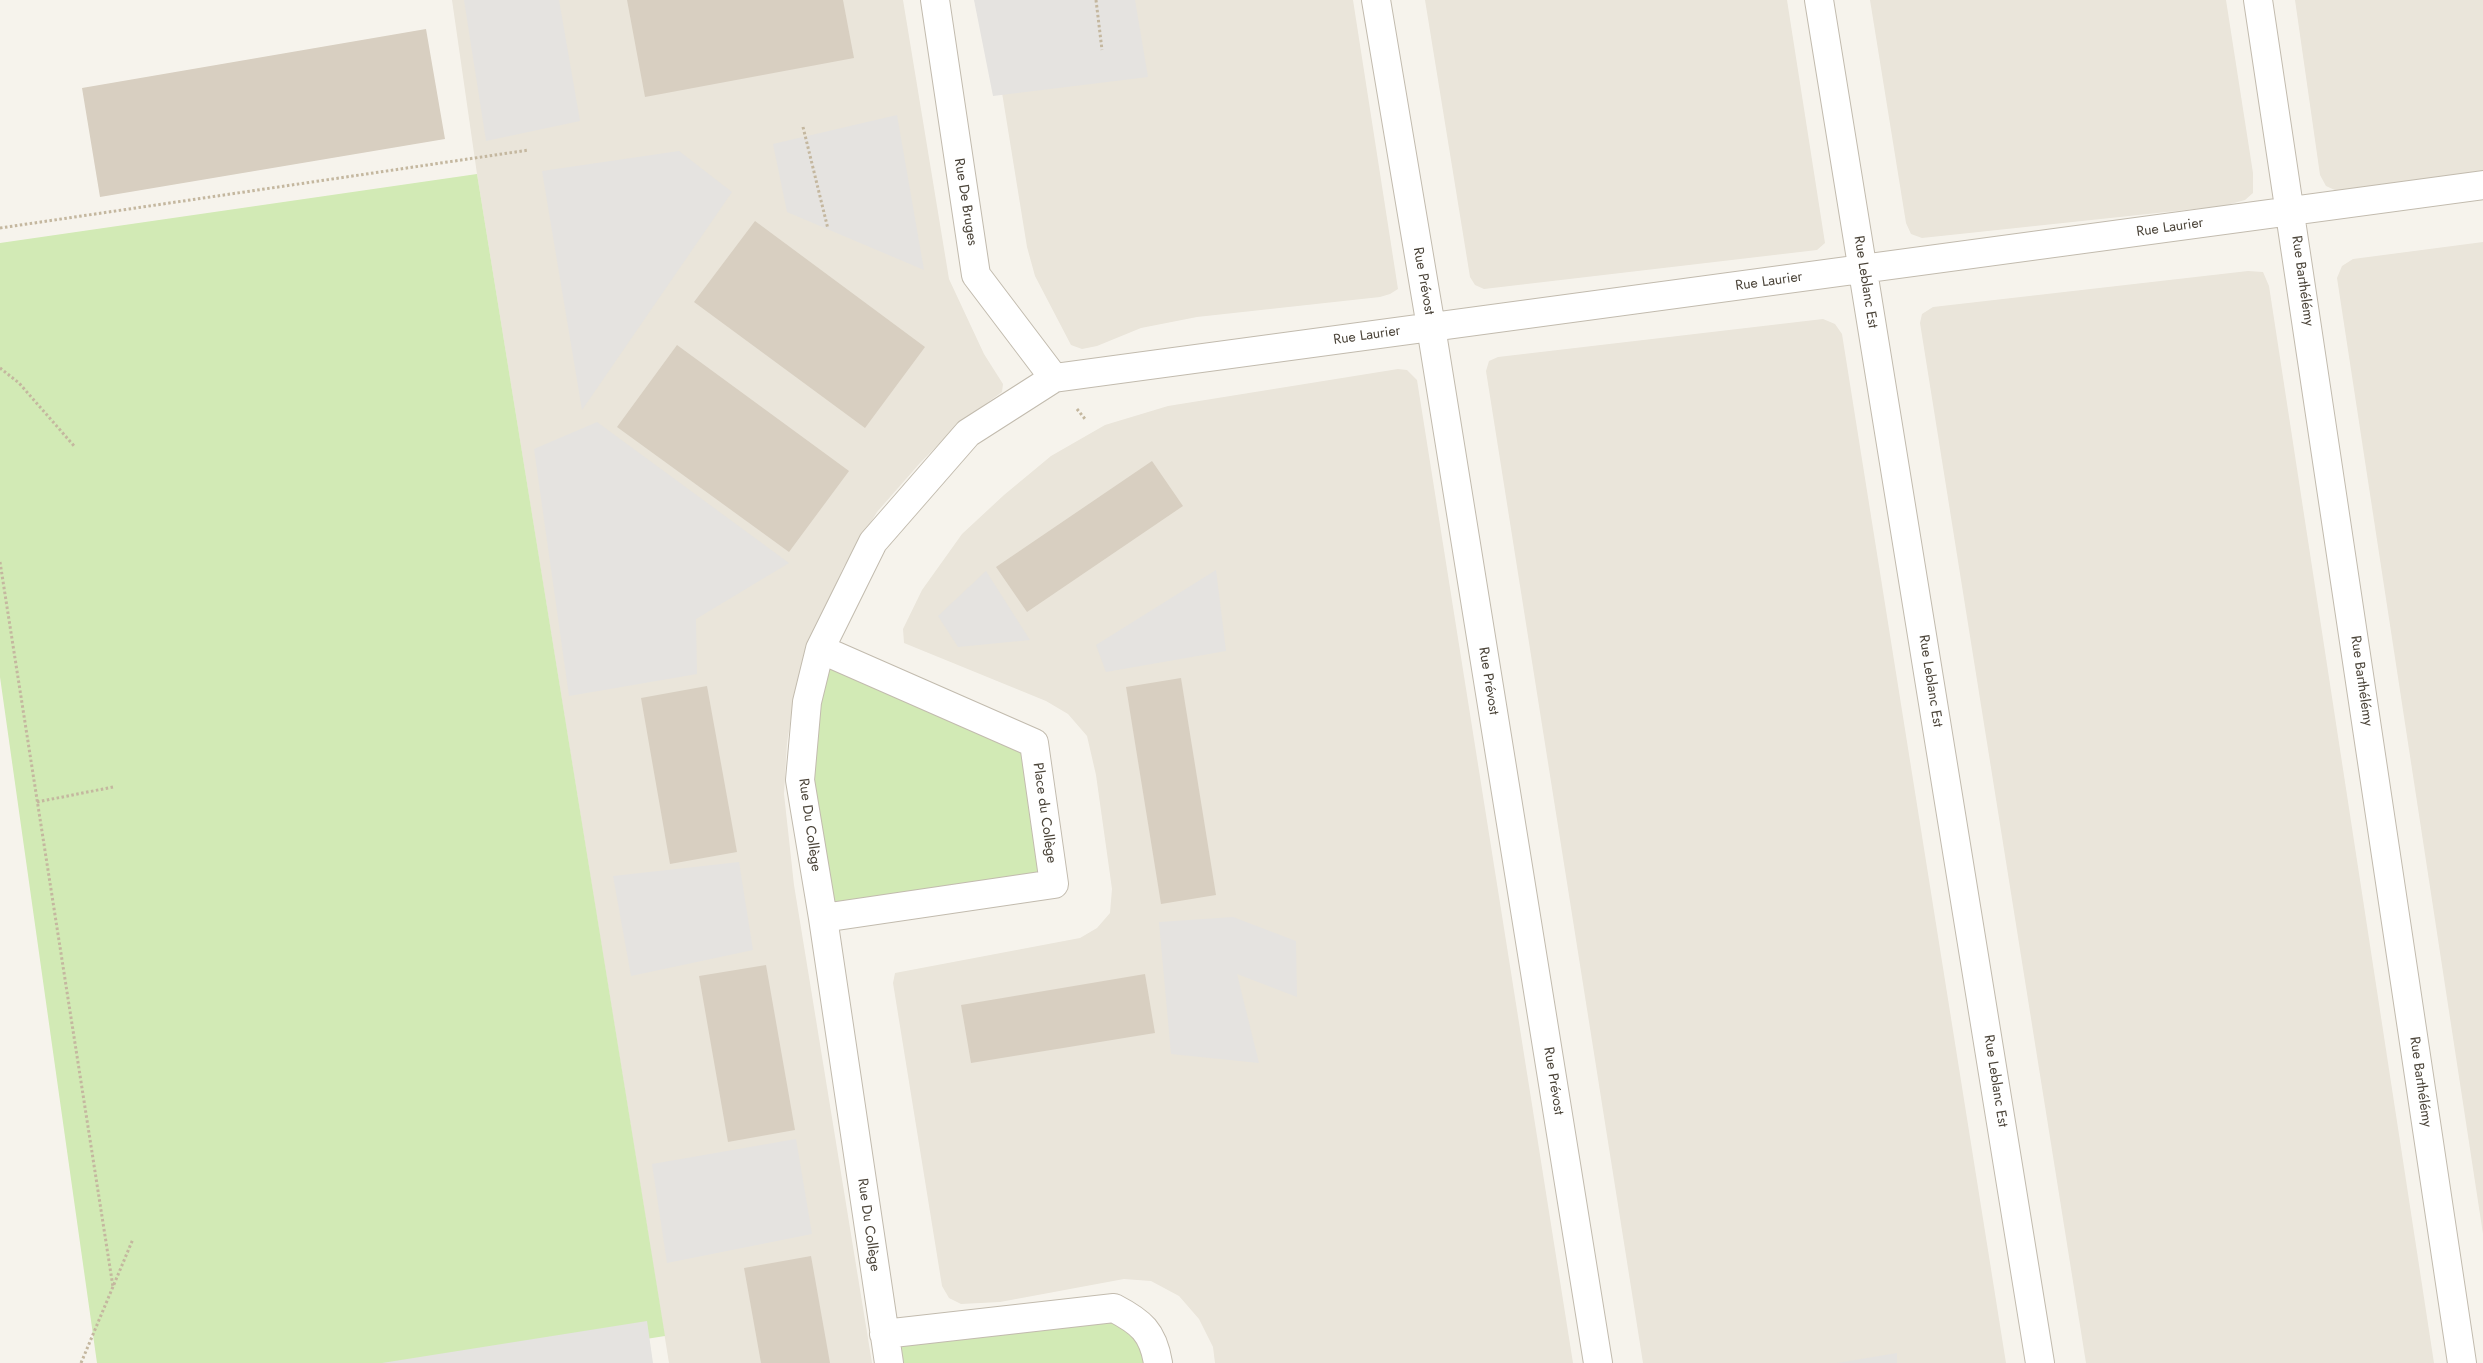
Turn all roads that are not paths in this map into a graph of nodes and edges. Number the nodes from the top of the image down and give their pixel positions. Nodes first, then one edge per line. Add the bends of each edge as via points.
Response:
1 (935, 0) edge
2 (1376, 0) edge
3 (1819, 0) edge
4 (2258, 0) edge
5 (2483, 185) edge
6 (2292, 211) junction
7 (1863, 269) junction
8 (1431, 327) junction
9 (1054, 378) junction
10 (820, 649) junction
11 (823, 918) junction
12 (884, 1334) junction
13 (889, 1363) edge
14 (1158, 1363) edge
15 (1598, 1363) edge
16 (2040, 1363) edge
17 (2462, 1363) edge

1 - 9 street, Rue De Bruges via 976,275
2 - 8 street, Rue Prévost
3 - 7 street, Rue Leblanc Est
4 - 6 street, Rue Barthélémy
5 - 6 street, Rue Laurier
6 - 7 street, Rue Laurier
6 - 17 street, Rue Barthélémy
7 - 8 street, Rue Laurier
7 - 16 street, Rue Leblanc Est
8 - 9 street, Rue Laurier
8 - 15 street, Rue Prévost
9 - 10 street, Rue Du Collège via 968,433 873,542
10 - 11 street, Rue Du Collège via 807,702 800,780
10 - 11 street, Place du Collège via 1034,744 1054,884
11 - 12 street, Rue Du Collège
12 - 13 street, Rue Du Collège
12 - 14 street via 1114,1308 1138,1320 1155,1346

